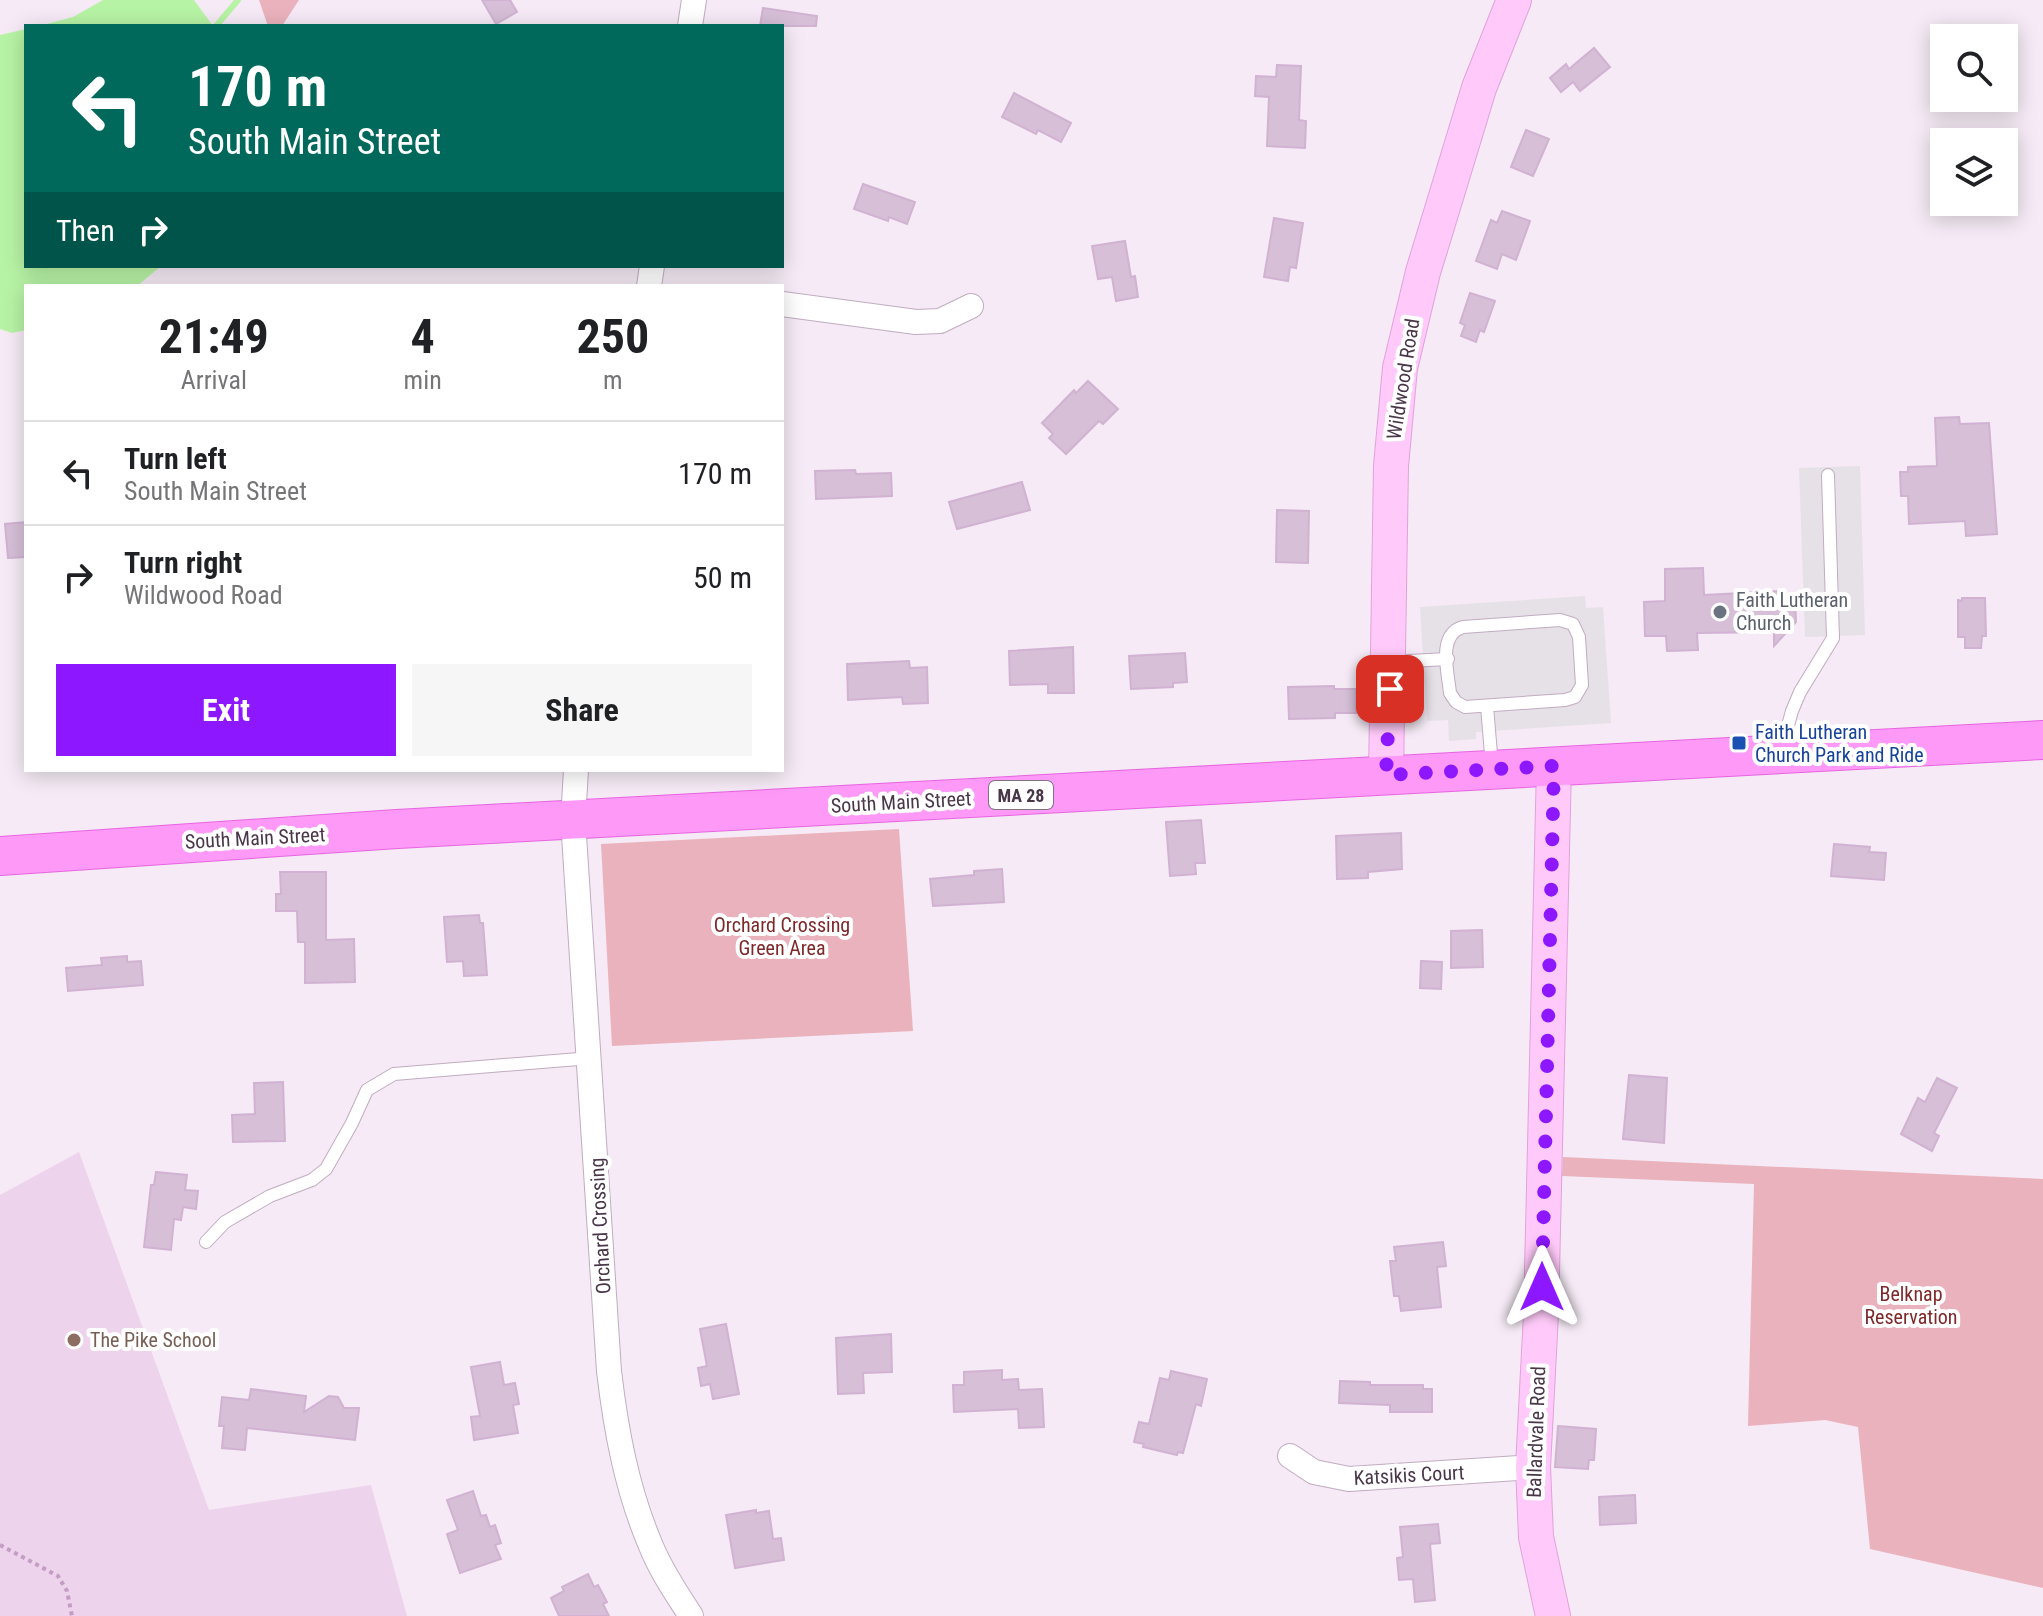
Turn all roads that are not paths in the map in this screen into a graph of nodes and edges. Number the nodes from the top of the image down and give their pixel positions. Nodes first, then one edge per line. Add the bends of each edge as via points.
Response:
1 (694, 0) edge
2 (1514, 0) edge
3 (690, 24) edge
4 (784, 304) edge
5 (971, 306) dead end
6 (1828, 475) dead end
7 (1448, 659) junction
8 (1390, 662) junction
9 (1487, 706) junction
10 (2043, 740) edge
11 (1788, 754) junction
12 (1554, 766) junction
13 (1492, 769) junction
14 (576, 772) edge
15 (1386, 775) junction
16 (573, 820) junction
17 (0, 856) edge
18 (591, 1058) junction
19 (206, 1242) dead end
20 (1290, 1456) dead end
21 (1533, 1467) junction
22 (691, 1616) edge
23 (1553, 1616) edge

1 - 3 street
2 - 8 street, Wildwood Road via 1479,88 1400,368 1391,466
4 - 5 street via 916,322 940,321
6 - 11 lane via 1833,638 1792,711
7 - 8 lane
7 - 9 lane via 1453,700 1465,707
7 - 9 lane via 1448,639 1460,627 1560,620 1575,627 1582,685 1575,697
8 - 15 street, Wildwood Road
9 - 13 lane
10 - 11 main road, South Main Street / MA 28
11 - 12 main road, South Main Street / MA 28
12 - 13 main road, South Main Street / MA 28
12 - 21 street, Ballardvale Road
13 - 15 main road, South Main Street / MA 28
14 - 16 street, Orchard Crossing
15 - 16 main road, South Main Street / MA 28
16 - 17 main road, South Main Street / MA 28
16 - 18 street, Orchard Crossing
18 - 19 lane via 394,1074 380,1080 367,1090 326,1169 225,1222
18 - 22 street, Orchard Crossing via 616,1425 630,1489 651,1548
20 - 21 street, Katsikis Court via 1314,1472 1349,1479
21 - 23 street, Ballardvale Road via 1536,1537

